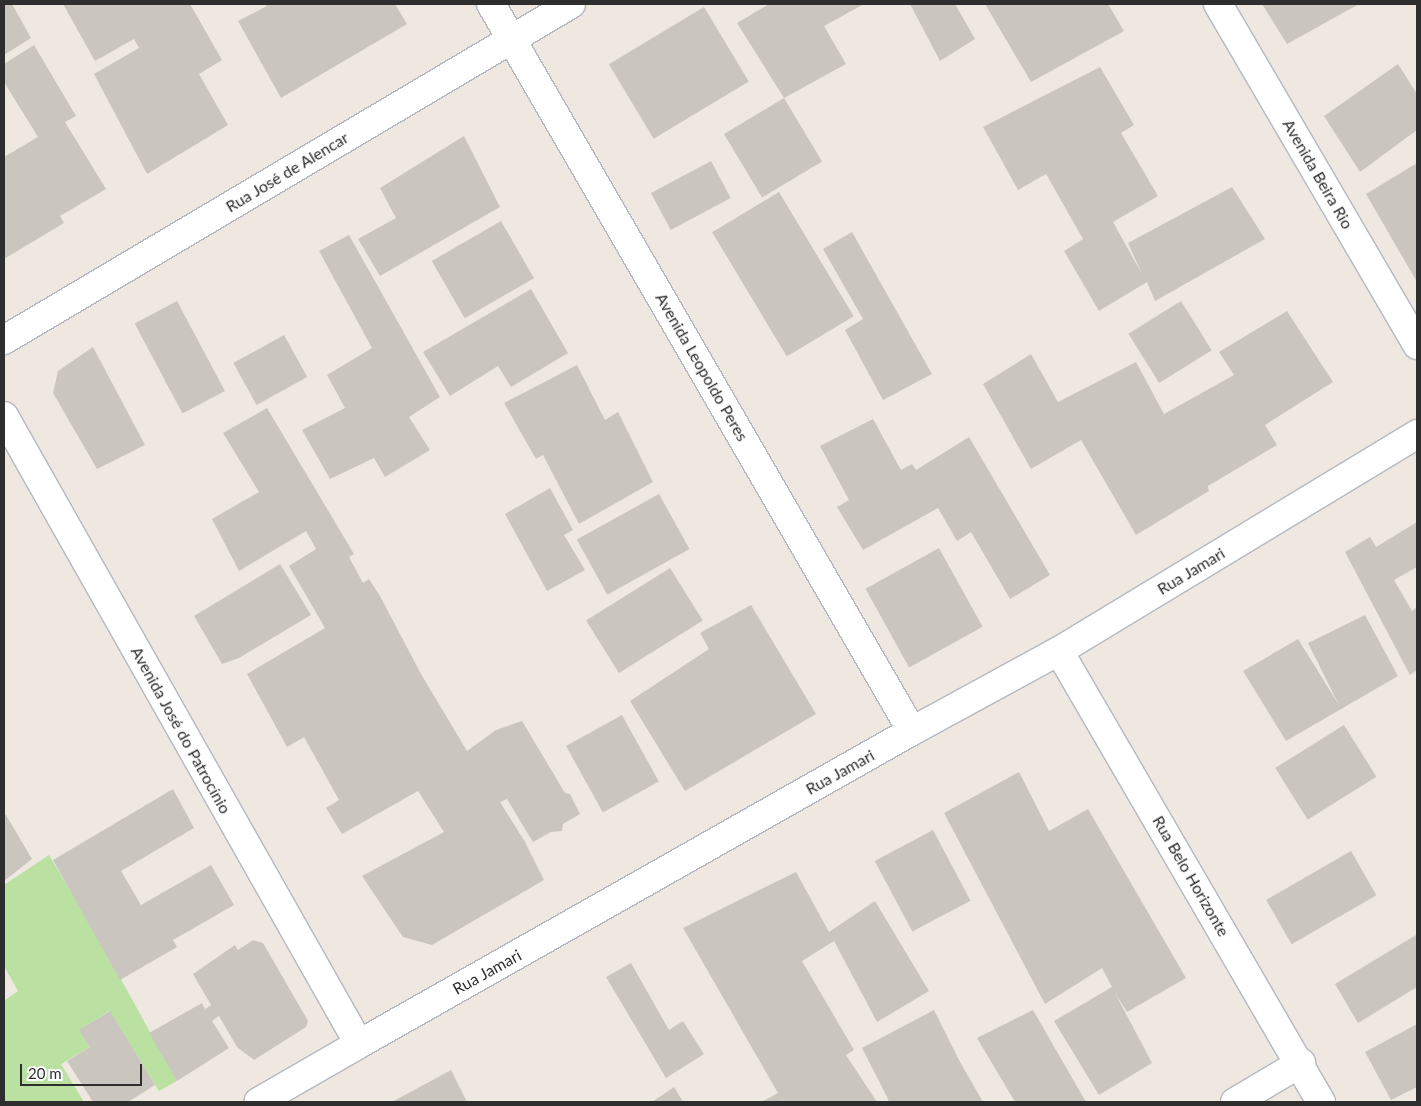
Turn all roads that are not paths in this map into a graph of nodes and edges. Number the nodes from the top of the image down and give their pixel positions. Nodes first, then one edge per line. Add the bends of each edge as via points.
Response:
1 (491, 4) edge
2 (571, 4) edge
3 (1218, 4) edge
4 (512, 38) junction
5 (4, 340) edge
6 (1417, 344) edge
7 (4, 416) edge
8 (1417, 434) edge
9 (1059, 651) junction
10 (912, 731) junction
11 (359, 1044) junction
12 (1301, 1063) junction
13 (264, 1101) edge
14 (1235, 1102) edge
15 (1321, 1102) edge

1 - 4 street, Avenida Leopoldo Peres
2 - 4 street, Rua José de Alencar
3 - 6 street, Avenida Beira Rio
4 - 5 street, Rua José de Alencar
4 - 10 street, Avenida Leopoldo Peres
7 - 11 street, Avenida José do Patrocínio
8 - 9 street, Rua Jamari
9 - 10 street, Rua Jamari
9 - 12 street, Rua Belo Horizonte
10 - 11 street, Rua Jamari
11 - 13 street, Rua Jamari
12 - 14 street
12 - 15 street, Rua Belo Horizonte

